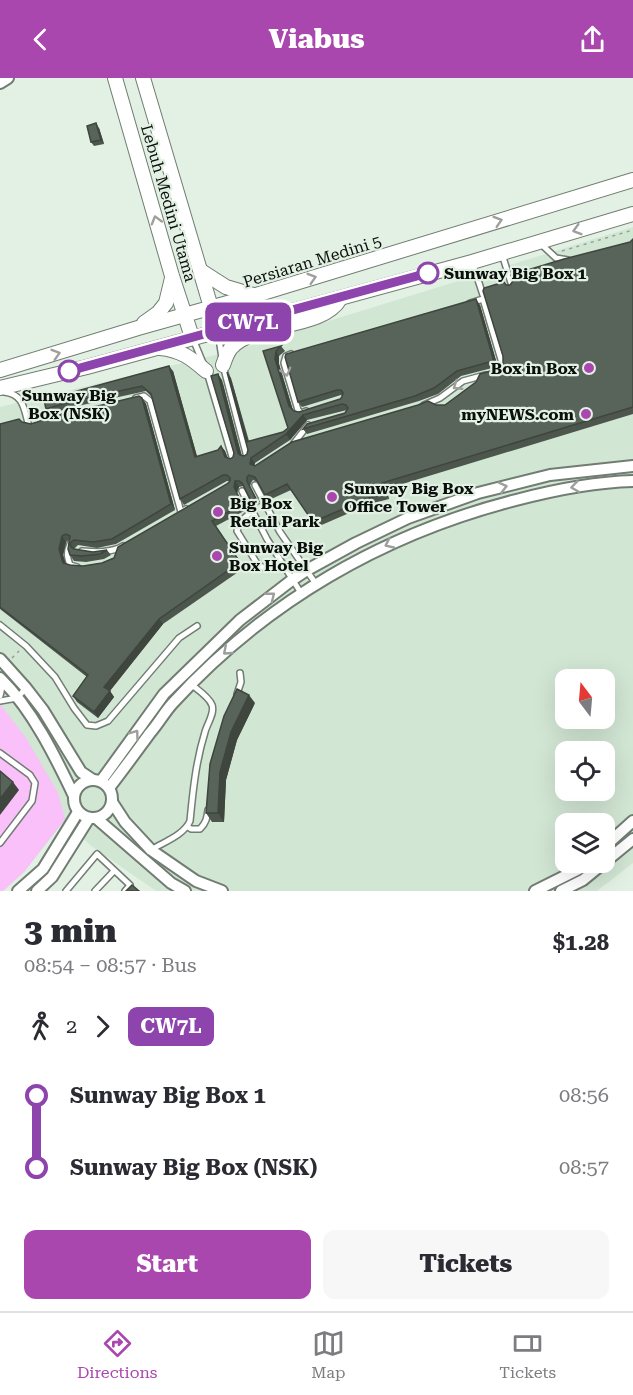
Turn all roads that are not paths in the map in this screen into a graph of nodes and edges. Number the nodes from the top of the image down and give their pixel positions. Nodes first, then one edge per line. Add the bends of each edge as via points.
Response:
1 (8, 78) edge
2 (115, 78) edge
3 (143, 78) edge
4 (0, 83) edge
5 (633, 180) edge
6 (633, 214) edge
7 (537, 242) junction
8 (502, 253) junction
9 (570, 261) edge
10 (472, 262) junction
11 (201, 271) junction
12 (172, 276) junction
13 (512, 286) edge
14 (256, 295) junction
15 (483, 295) edge
16 (341, 297) junction
17 (460, 305) edge
18 (212, 307) junction
19 (185, 315) junction
20 (138, 328) junction
21 (218, 330) junction
22 (192, 338) junction
23 (155, 348) junction
24 (296, 353) edge
25 (223, 365) junction
26 (0, 370) edge
27 (206, 370) junction
28 (499, 371) edge
29 (490, 374) edge
30 (481, 376) junction
31 (477, 384) edge
32 (0, 390) edge
33 (132, 399) edge
34 (432, 401) junction
35 (421, 406) edge
36 (441, 406) edge
37 (311, 410) edge
38 (318, 422) edge
39 (28, 423) edge
40 (305, 439) edge
41 (294, 443) junction
42 (285, 449) edge
43 (633, 466) edge
44 (633, 481) edge
45 (191, 507) edge
46 (252, 511) junction
47 (181, 512) junction
48 (174, 516) edge
49 (280, 532) junction
50 (267, 539) junction
51 (132, 541) edge
52 (70, 544) edge
53 (118, 549) junction
54 (78, 550) edge
55 (115, 560) edge
56 (283, 565) junction
57 (87, 566) edge
58 (307, 570) junction
59 (292, 580) junction
60 (316, 584) junction
61 (301, 592) junction
62 (0, 625) edge
63 (197, 626) dead end
64 (3, 662) edge
65 (240, 673) dead end
66 (2, 680) edge
67 (192, 685) junction
68 (26, 688) junction
69 (0, 696) edge
70 (17, 698) junction
71 (0, 701) edge
72 (232, 702) edge
73 (0, 753) edge
74 (101, 783) junction
75 (74, 796) junction
76 (112, 802) junction
77 (208, 806) edge
78 (78, 812) junction
79 (92, 818) junction
80 (633, 821) edge
81 (188, 827) junction
82 (615, 837) edge
83 (633, 839) edge
84 (0, 843) edge
85 (151, 850) junction
86 (114, 871) junction
87 (571, 873) edge
88 (18, 891) edge
89 (37, 891) edge
90 (66, 891) edge
91 (95, 891) edge
92 (125, 891) edge
93 (185, 891) edge
94 (222, 891) edge
95 (536, 891) edge
96 (561, 891) edge

1 - 4 street
12 -> 2 street, Lebuh Medini Utama
3 - 11 street, Lebuh Medini Utama
14 -> 5 street, Persiaran Medini 5
6 -> 7 street
7 - 8 street
7 - 9 lane via 559,259
8 - 10 street
8 - 13 lane
10 - 15 lane
10 - 16 street
11 - 14 street via 226,287
11 - 18 street, Lebuh Medini Utama
12 - 19 street, Lebuh Medini Utama
12 - 20 street via 166,303
14 - 18 street, Persiaran Medini 5
16 - 21 street
16 - 25 street via 336,305 313,317 242,339 228,352
17 - 28 lane via 483,299 502,363
18 - 19 street, Persiaran Medini 5
18 - 21 street, Lebuh Medini Utama
19 - 20 street, Persiaran Medini 5
19 - 22 street, Lebuh Medini Utama
26 -> 20 street, Persiaran Medini 5
21 - 22 street
21 - 25 lane
22 - 23 street
22 - 27 lane
23 - 27 street via 183,353
23 - 32 street
24 -> 37 lane via 286,356 284,363 298,410
25 - 27 lane via 240,459
29 - 30 lane
30 - 31 lane
30 -> 34 lane via 463,381
32 - 39 lane via 18,397
33 - 47 lane via 144,396 150,401
34 - 35 lane
34 - 36 lane
38 - 41 lane via 308,425
40 - 41 lane
41 - 42 lane
58 -> 43 street via 408,518 478,494 550,475
44 -> 60 street via 554,490 483,508 363,556
45 - 47 lane
46 - 49 lane via 248,488
46 - 50 lane
46 - 56 lane via 237,531 258,565 267,569
47 - 48 lane
49 - 50 lane
49 - 58 lane
50 - 56 lane
51 - 53 lane
52 - 57 lane via 70,565
53 - 54 lane via 97,553
53 - 55 lane
56 - 59 lane
58 - 59 street
58 - 60 lane
59 - 61 lane
74 -> 59 street via 164,694 240,620
60 - 61 street
61 -> 67 street via 220,656
62 - 63 lane via 55,677 87,725 96,726 108,721 179,638
64 - 68 street
65 - 72 lane via 242,682
66 - 69 lane
66 - 70 street
67 - 74 street
67 - 81 lane via 209,700 213,711 194,776
68 - 70 lane
68 - 74 street via 81,772
70 - 71 lane
70 - 75 street
73 - 84 lane via 35,783 32,801
74 - 75 street via 86,781
74 - 76 street via 112,795
75 - 78 street
76 - 79 street via 107,813
76 - 85 street via 124,822
77 - 81 lane via 204,825 197,830
78 - 79 street
78 - 88 street via 43,869
79 - 89 street via 52,877
79 - 93 street
80 - 82 street
81 - 85 lane
83 - 96 street via 583,880
85 - 94 street via 196,881
86 - 90 lane via 97,854
86 - 91 lane
86 - 92 lane via 130,885
87 - 95 street

